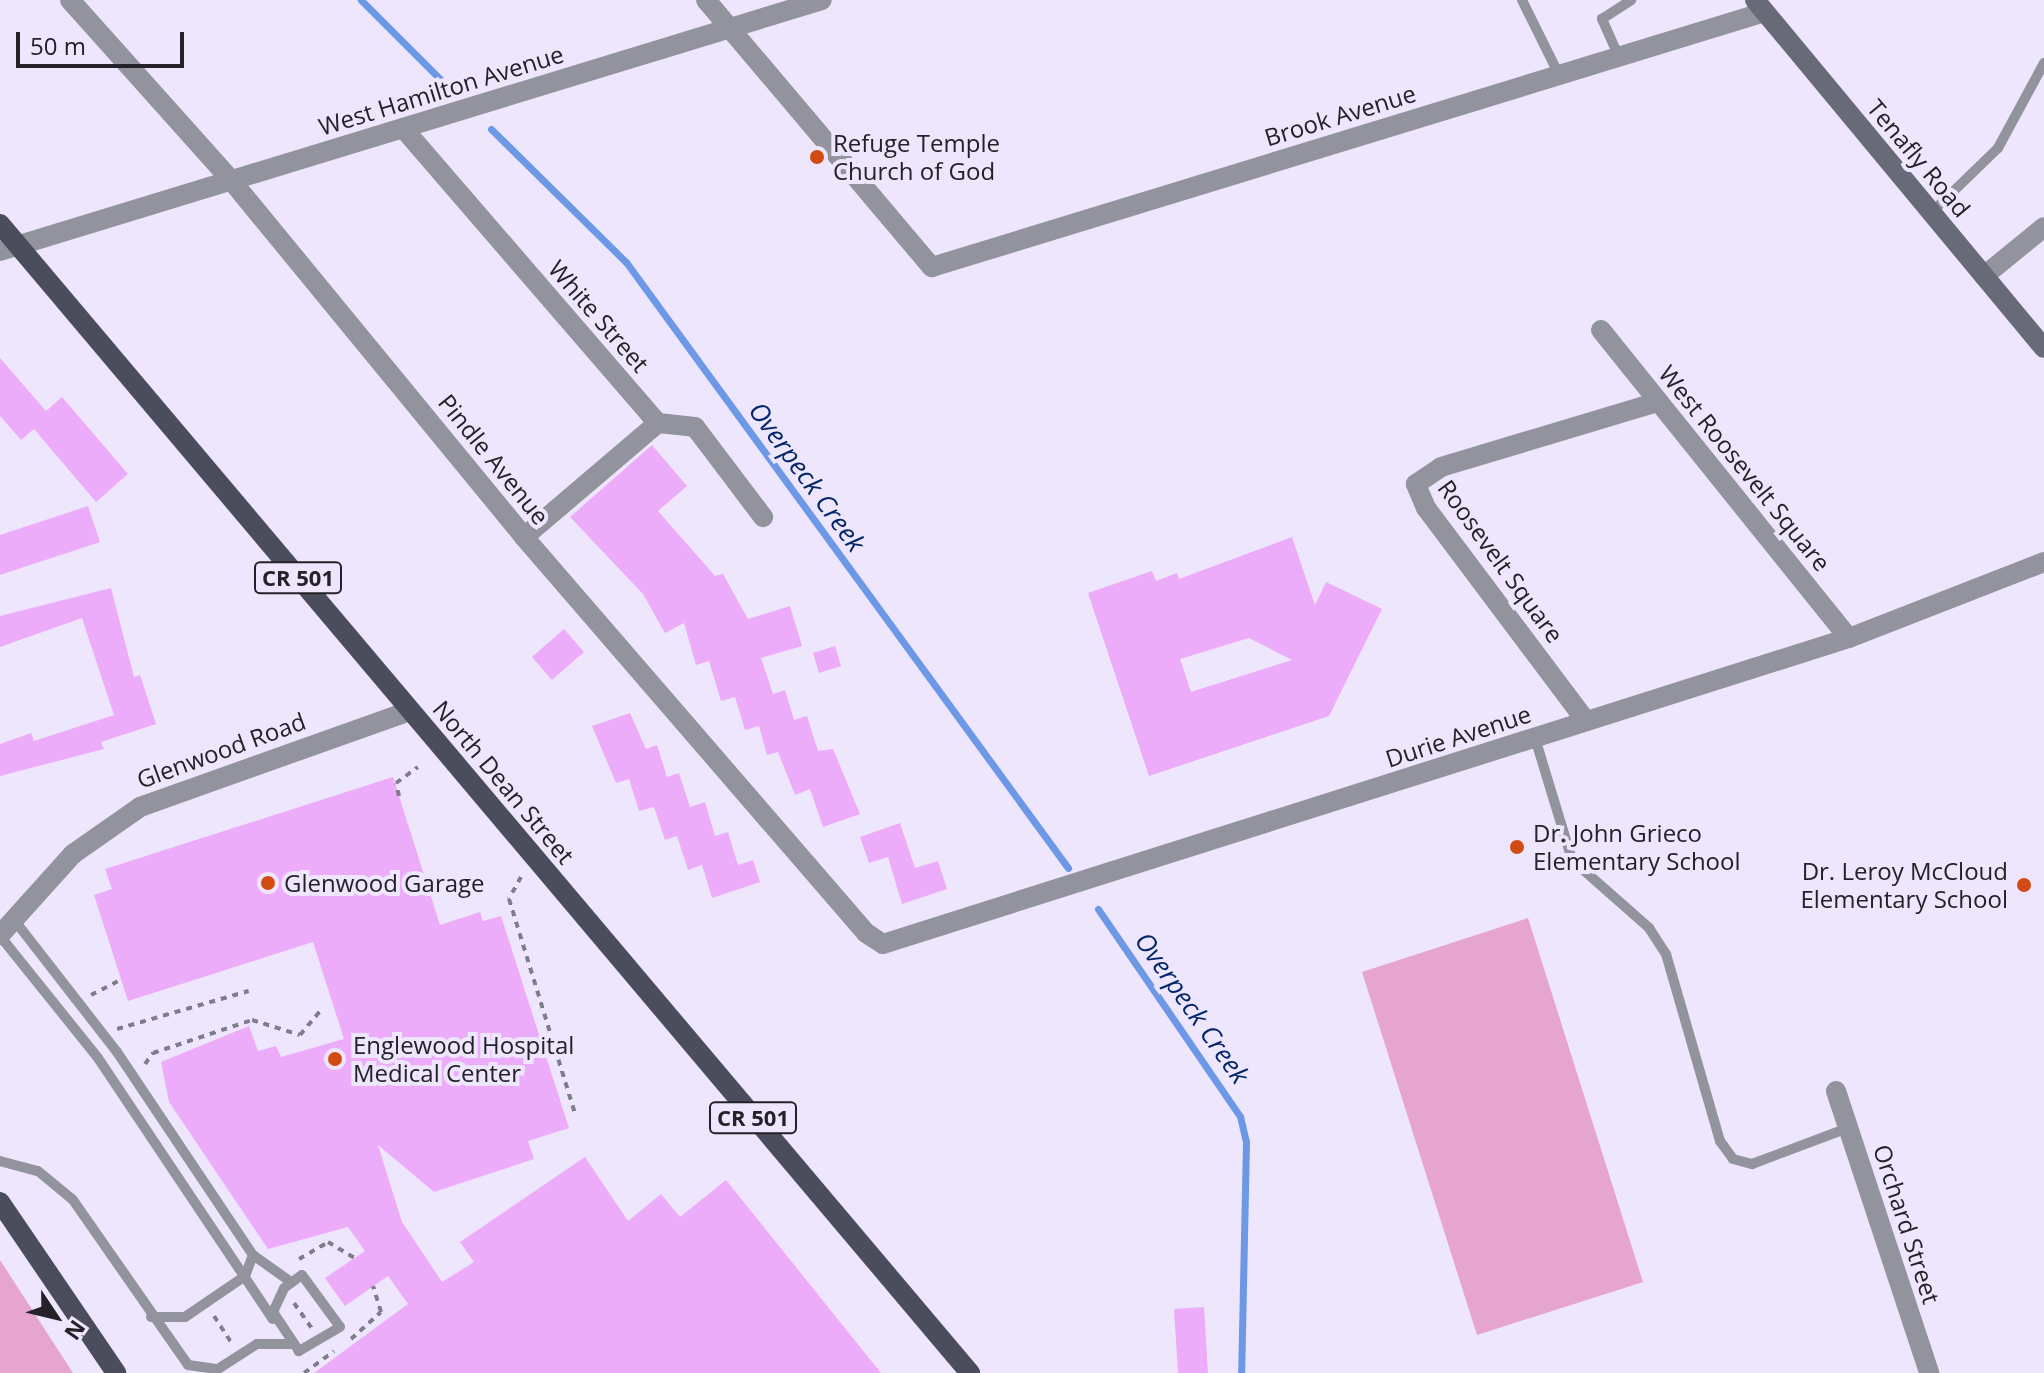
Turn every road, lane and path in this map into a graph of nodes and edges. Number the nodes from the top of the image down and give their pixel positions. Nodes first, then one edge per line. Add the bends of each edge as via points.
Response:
1 (70, 0) edge
2 (706, 0) edge
3 (822, 0) edge
4 (1522, 0) edge
5 (1631, 0) edge
6 (1760, 6) edge
7 (731, 29) junction
8 (1619, 57) junction
9 (2044, 63) edge
10 (1559, 75) junction
11 (403, 128) junction
12 (231, 180) junction
13 (1931, 213) junction
14 (0, 224) edge
15 (2044, 227) edge
16 (9, 248) edge
17 (1984, 276) junction
18 (1601, 330) dead end
19 (2044, 348) edge
20 (1658, 402) junction
21 (658, 423) junction
22 (763, 517) dead end
23 (524, 537) junction
24 (2044, 562) edge
25 (1849, 638) junction
26 (410, 711) junction
27 (1586, 721) junction
28 (1535, 738) junction
29 (418, 767) dead end
30 (399, 796) dead end
31 (521, 877) dead end
32 (15, 921) junction
33 (0, 936) edge
34 (883, 944) joint
35 (121, 980) dead end
36 (249, 991) dead end
37 (92, 1003) dead end
38 (320, 1011) dead end
39 (110, 1025) dead end
40 (145, 1075) dead end
41 (1836, 1091) dead end
42 (575, 1113) dead end
43 (1848, 1128) junction
44 (0, 1161) edge
45 (0, 1202) edge
46 (253, 1255) junction
47 (355, 1258) dead end
48 (292, 1264) dead end
49 (245, 1276) junction
50 (291, 1282) junction
51 (292, 1300) dead end
52 (205, 1304) junction
53 (151, 1317) junction
54 (273, 1319) junction
55 (313, 1331) dead end
56 (291, 1344) junction
57 (240, 1355) junction
58 (116, 1373) edge
59 (970, 1373) edge
60 (1929, 1373) edge

1 - 12 street, Pindle Avenue
2 - 7 street
3 - 7 street, West Hamilton Avenue
4 - 10 lane
5 - 8 lane via 1602,19
6 - 8 street, Brook Avenue
6 - 13 street, Tenafly Road
7 - 10 street, Brook Avenue via 932,267
7 - 11 street, West Hamilton Avenue
8 - 10 street, Brook Avenue
9 - 13 lane via 1998,148
11 - 12 street, West Hamilton Avenue
11 - 21 street, White Street
12 - 16 street, West Hamilton Avenue
12 - 23 street, Pindle Avenue
13 - 17 street, Tenafly Road
14 - 16 main road, North Dean Street / CR 501
15 - 17 street
16 - 26 main road, North Dean Street / CR 501
17 - 19 street, Tenafly Road
18 - 20 street, West Roosevelt Square
20 - 25 street, West Roosevelt Square
20 - 27 street, Roosevelt Square via 1441,467 1416,484 1426,508
21 - 22 street via 695,427
21 - 23 street
23 - 34 street, Pindle Avenue via 866,933
24 - 25 street, Durie Avenue
25 - 27 street, Durie Avenue
26 - 32 street, Glenwood Road via 140,807 73,854
26 - 59 main road, North Dean Street / CR 501
27 - 28 street, Durie Avenue
28 - 34 street, Durie Avenue
28 - 43 lane via 1572,860 1649,928 1666,954 1720,1141 1733,1159 1752,1164
29 - 30 path via 396,783
31 - 42 path via 509,899
32 - 33 street, Glenwood Road
32 - 46 lane via 117,1052
33 - 49 lane via 98,1058
35 - 37 path via 95,990
36 - 39 path via 125,1029
38 - 40 path via 300,1035 284,1035 255,1020 153,1053
41 - 43 street, Orchard Street
43 - 60 street, Orchard Street
44 - 53 lane via 38,1171 73,1200
45 - 58 main road
46 - 49 lane
46 - 50 lane
47 - 48 path via 328,1242
49 - 52 lane
49 - 54 lane
50 - 54 lane
50 - 56 lane via 302,1275 340,1327 304,1351
51 - 55 path
52 - 53 lane via 178,1320
52 - 57 path
53 - 57 lane via 180,1358 197,1370 218,1369
54 - 56 lane
56 - 57 lane via 267,1341

